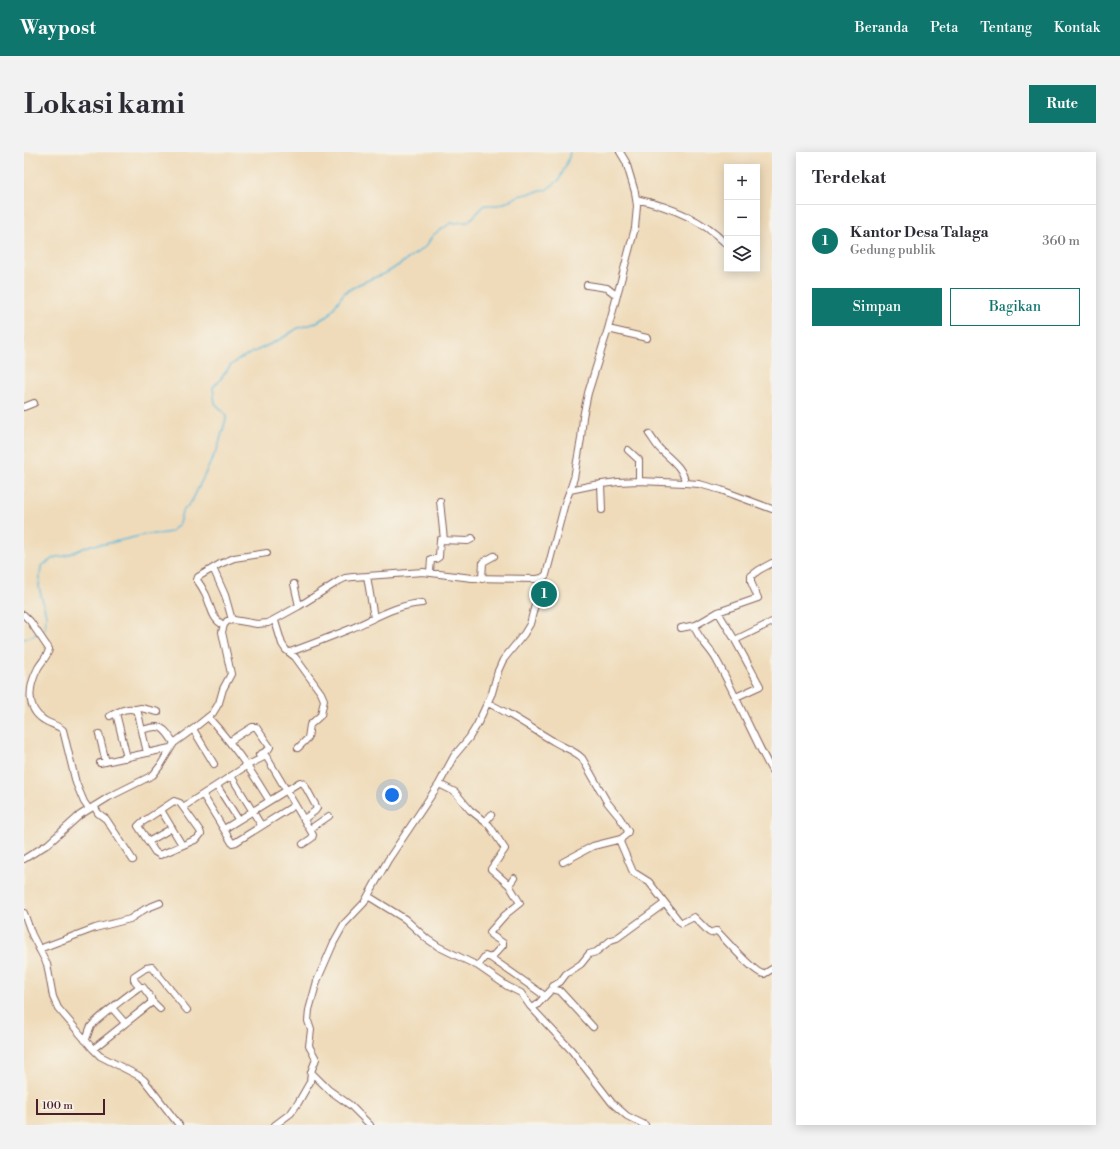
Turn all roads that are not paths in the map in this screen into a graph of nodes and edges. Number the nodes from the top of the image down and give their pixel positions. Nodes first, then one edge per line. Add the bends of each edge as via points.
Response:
1 (620, 152) edge
2 (636, 199) junction
3 (724, 242) dead end
4 (587, 285) dead end
5 (616, 295) junction
6 (608, 329) junction
7 (646, 338) dead end
8 (34, 403) dead end
9 (24, 407) edge
10 (649, 434) dead end
11 (628, 450) dead end
12 (639, 481) junction
13 (685, 482) junction
14 (601, 484) junction
15 (570, 490) junction
16 (440, 501) dead end
17 (772, 509) edge
18 (602, 510) dead end
19 (472, 538) dead end
20 (444, 540) junction
21 (267, 553) dead end
22 (494, 556) dead end
23 (772, 563) edge
24 (213, 568) junction
25 (430, 572) junction
26 (367, 576) junction
27 (482, 578) junction
28 (542, 578) junction
29 (294, 584) dead end
30 (422, 603) dead end
31 (299, 606) junction
32 (718, 612) junction
33 (24, 615) edge
34 (374, 618) junction
35 (232, 620) junction
36 (275, 620) junction
37 (772, 622) edge
38 (224, 625) junction
39 (696, 625) junction
40 (681, 628) dead end
41 (735, 640) junction
42 (290, 652) junction
43 (736, 697) junction
44 (488, 703) junction
45 (136, 709) junction
46 (158, 712) dead end
47 (208, 717) junction
48 (193, 729) junction
49 (142, 730) junction
50 (99, 734) dead end
51 (230, 741) junction
52 (174, 743) junction
53 (170, 748) junction
54 (298, 748) dead end
55 (147, 753) junction
56 (265, 754) junction
57 (127, 758) junction
58 (214, 764) dead end
59 (247, 764) junction
60 (772, 771) edge
61 (231, 776) junction
62 (439, 784) junction
63 (217, 786) junction
64 (286, 790) junction
65 (203, 795) junction
66 (269, 800) junction
67 (295, 805) junction
68 (183, 807) junction
69 (92, 808) junction
70 (161, 810) junction
71 (253, 811) junction
72 (491, 815) dead end
73 (329, 816) dead end
74 (304, 819) junction
75 (238, 820) junction
76 (485, 822) junction
77 (262, 825) junction
78 (172, 828) junction
79 (224, 829) junction
80 (310, 829) junction
81 (621, 839) junction
82 (148, 842) junction
83 (303, 844) dead end
84 (182, 845) junction
85 (24, 859) edge
86 (133, 860) dead end
87 (562, 862) dead end
88 (514, 878) dead end
89 (508, 885) junction
90 (368, 896) junction
91 (160, 903) dead end
92 (665, 903) junction
93 (24, 913) edge
94 (27, 931) edge
95 (39, 949) junction
96 (491, 958) junction
97 (478, 966) junction
98 (772, 969) edge
99 (140, 987) junction
100 (552, 989) junction
101 (545, 996) junction
102 (152, 1002) junction
103 (112, 1008) junction
104 (532, 1008) junction
105 (160, 1009) dead end
106 (187, 1010) dead end
107 (125, 1023) junction
108 (593, 1027) dead end
109 (85, 1040) junction
110 (93, 1049) junction
111 (311, 1072) junction
112 (179, 1125) edge
113 (275, 1125) edge
114 (370, 1125) edge
115 (645, 1125) edge

1 - 2 street via 631,178
2 - 3 street via 683,215 709,229
2 - 5 street via 635,228
4 - 5 street via 607,288
5 - 6 street
6 - 7 street
6 - 15 street via 585,406
8 - 9 street
10 - 13 street via 683,474
11 - 12 street via 639,460
12 - 13 street
12 - 14 street
13 - 17 street via 721,490
14 - 15 street
14 - 18 street
15 - 28 street via 547,573
16 - 20 street
19 - 20 street via 468,541
20 - 25 street via 440,542 439,557 430,560
21 - 24 street via 234,558
22 - 27 street via 483,562
23 - 32 street via 751,576 758,598
24 - 35 street via 225,595
24 - 38 street via 201,574 197,580 205,592 215,618
25 - 26 street
25 - 27 street
26 - 31 street via 342,580
26 - 34 street
27 - 28 street
28 - 44 street via 530,624 503,660
29 - 31 street
30 - 34 street via 402,606
31 - 36 street
32 - 39 street
32 - 41 street
33 - 69 street via 49,649 35,675 30,692 31,704 42,719 63,730 74,777 81,795
34 - 42 street
35 - 36 street via 268,624
35 - 38 street
36 - 42 street via 282,644
37 - 41 street
38 - 47 street via 223,636 231,674 217,708
39 - 40 street
39 - 43 street via 696,631 714,655
41 - 43 street via 760,686
42 - 54 street via 321,692 324,702 321,715 309,727 308,738
43 - 60 street
44 - 62 street via 471,735 451,760
44 - 81 street via 579,756 628,831
45 - 46 street
45 - 49 street
45 - 57 street via 113,714
47 - 48 street
47 - 51 street
48 - 52 street
48 - 58 street
49 - 52 street via 160,727 166,730
49 - 55 street
50 - 57 street via 103,763
51 - 56 street via 256,726 270,747
51 - 59 street
52 - 53 street
53 - 55 street
53 - 69 street via 153,775
55 - 57 street
56 - 59 street
56 - 64 street
59 - 61 street
59 - 66 street
61 - 63 street
61 - 71 street
62 - 76 street via 455,792 470,810
62 - 90 street via 388,860
63 - 65 street
63 - 75 street
64 - 66 street
64 - 67 street
64 - 74 street via 301,782 312,797 317,808
65 - 68 street
65 - 79 street
66 - 71 street
67 - 74 street
67 - 77 street
68 - 70 street via 174,801
68 - 84 street via 201,834 197,839
69 - 85 street via 48,844
69 - 86 street via 107,820
70 - 78 street
70 - 82 street via 139,824
71 - 75 street
71 - 77 street
72 - 76 street
73 - 80 street
74 - 80 street
75 - 79 street
76 - 89 street via 505,849 491,869
77 - 79 street via 234,843 230,841
78 - 82 street
78 - 84 street
80 - 83 street via 312,838
81 - 87 street via 592,846
81 - 92 street via 633,872 648,880
82 - 84 street via 160,855
88 - 89 street
89 - 96 street via 520,903 490,932 503,944
90 - 97 street via 405,919 439,947
90 - 111 street via 341,928 317,980 308,1019 311,1030 309,1046 316,1059
91 - 95 street via 130,919 95,928
92 - 98 street via 680,923 694,917 709,932 716,930 760,974
92 - 100 street via 596,952 588,954 585,960 552,986
93 - 94 street
94 - 95 street
95 - 109 street via 47,964 55,1002
96 - 97 street via 485,956
96 - 101 street
97 - 104 street via 519,992
99 - 102 street via 143,987
99 - 103 street
99 - 106 street via 134,976 152,967
100 - 101 street
100 - 108 street via 560,991
101 - 104 street
102 - 105 street
102 - 107 street
103 - 107 street
103 - 109 street via 90,1027
104 - 115 street via 572,1051 612,1103 626,1116
107 - 110 street
109 - 110 street
110 - 112 street via 106,1060 144,1080
111 - 113 street via 308,1085 296,1106
111 - 114 street

